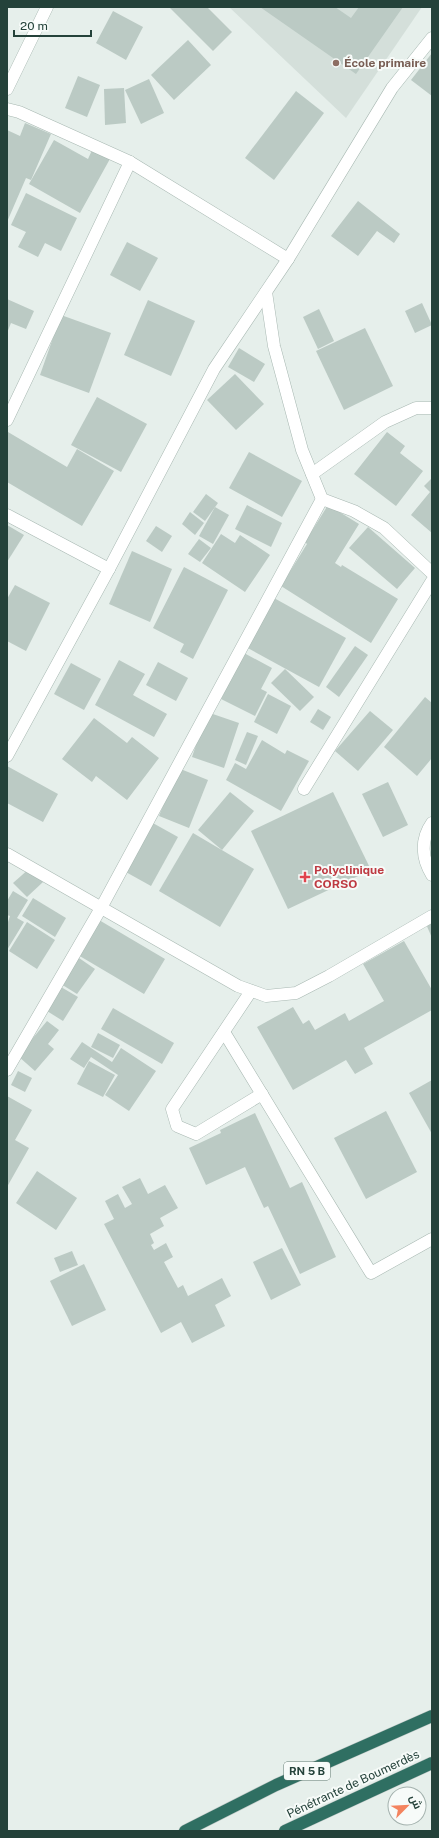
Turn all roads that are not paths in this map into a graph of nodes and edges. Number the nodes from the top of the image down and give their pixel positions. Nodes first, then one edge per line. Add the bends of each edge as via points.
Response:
1 (47, 7) edge
2 (432, 38) edge
3 (7, 89) edge
4 (7, 110) edge
5 (130, 162) junction
6 (288, 258) junction
7 (266, 292) junction
8 (432, 408) edge
9 (7, 420) edge
10 (312, 474) junction
11 (322, 500) junction
12 (7, 515) edge
13 (109, 569) junction
14 (432, 573) edge
15 (432, 581) edge
16 (7, 756) edge
17 (304, 789) dead end
18 (432, 823) edge
19 (7, 854) edge
20 (432, 875) edge
21 (101, 908) junction
22 (432, 916) edge
23 (251, 991) junction
24 (224, 1032) junction
25 (7, 1070) edge
26 (262, 1094) junction
27 (432, 1239) edge
28 (432, 1716) edge
29 (432, 1763) edge
30 (185, 1831) edge
31 (285, 1831) edge

1 - 3 street
2 - 6 street via 392,88
4 - 5 street via 19,112
5 - 6 street
5 - 9 street
6 - 7 street
7 - 10 street via 274,346 302,450
7 - 13 street via 214,370
8 - 10 street via 416,408 385,422
10 - 11 street
11 - 14 street via 354,511 384,528
11 - 21 street
12 - 13 street
13 - 16 street
15 - 17 street
18 - 20 street via 422,847 426,865
19 - 21 street
21 - 23 street
21 - 25 street
22 - 23 street via 296,993 266,996
23 - 24 street
24 - 26 street
24 - 26 street via 172,1108 177,1126 196,1134
26 - 27 street via 371,1273
28 - 30 highway, RN 5 B via 276,1785
29 - 31 highway, Pénétrante de Boumerdès

